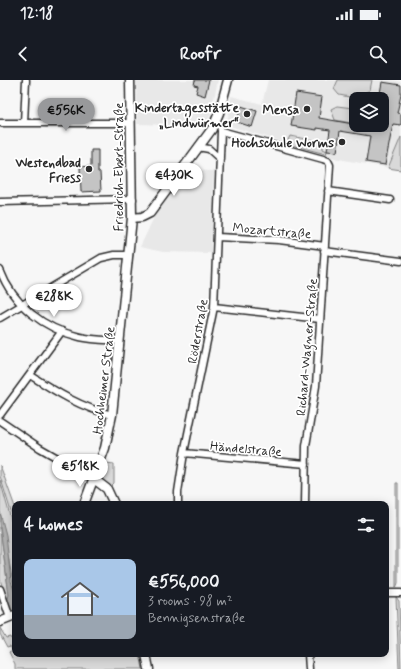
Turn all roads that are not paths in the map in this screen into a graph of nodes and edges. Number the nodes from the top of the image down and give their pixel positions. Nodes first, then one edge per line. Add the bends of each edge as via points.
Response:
1 (26, 80) edge
2 (130, 80) edge
3 (228, 80) edge
4 (216, 121) junction
5 (0, 123) edge
6 (24, 123) junction
7 (131, 123) junction
8 (220, 131) junction
9 (198, 147) junction
10 (220, 159) junction
11 (328, 191) junction
12 (133, 199) junction
13 (390, 200) dead end
14 (0, 202) edge
15 (132, 218) junction
16 (217, 237) junction
17 (324, 248) junction
18 (129, 255) junction
19 (401, 261) edge
20 (0, 270) edge
21 (22, 305) junction
22 (214, 307) junction
23 (0, 318) edge
24 (320, 319) junction
25 (62, 331) junction
26 (120, 341) junction
27 (30, 375) junction
28 (0, 415) edge
29 (112, 415) junction
30 (0, 421) edge
31 (184, 453) junction
32 (306, 464) junction
33 (94, 479) junction
34 (85, 501) edge
35 (113, 501) edge
36 (178, 501) edge
37 (305, 501) edge
38 (0, 589) edge
39 (389, 593) edge
40 (401, 593) edge
41 (12, 617) edge
42 (0, 622) edge
43 (147, 657) edge
44 (308, 657) edge
45 (149, 669) edge
46 (308, 669) edge

1 - 6 street
2 - 7 street, Friedrich-Ebert-Straße
3 - 4 street
4 - 8 street, Röderstraße via 219,123
4 - 9 street
5 - 6 street
6 - 7 street
7 - 12 street, Friedrich-Ebert-Straße
8 - 10 street, Röderstraße
8 - 11 street, Richard-Wagner-Straße via 328,161
9 - 10 street via 208,149
9 - 15 street via 150,213
10 - 16 street, Röderstraße
11 - 13 street
11 - 17 street, Richard-Wagner-Straße
12 - 14 street
12 - 15 street, Friedrich-Ebert-Straße
15 - 18 street, Friedrich-Ebert-Straße
16 - 17 street, Mozartstraße via 279,240
16 - 22 street, Röderstraße
17 - 19 street, Mozartstraße
17 - 24 street, Richard-Wagner-Straße
18 - 21 street via 101,258
18 - 26 street, Hochheimer Straße
20 - 21 street via 9,289
21 - 23 street
21 - 25 street via 37,319
22 - 24 street
22 - 31 street, Röderstraße
24 - 32 street, Richard-Wagner-Straße via 316,386 306,446
25 - 26 street via 80,337
25 - 27 street
26 - 29 street, Hochheimer Straße
27 - 28 street
27 - 29 street via 62,396
29 - 33 street, Hochheimer Straße via 105,448
30 - 33 street
31 - 32 street, Händelstraße
31 - 36 street, Röderstraße
32 - 37 street, Richard-Wagner-Straße
33 - 34 street, Hochheimer Straße
33 - 35 street via 107,489
38 - 41 street
39 - 40 street
41 - 42 street
43 - 45 street
44 - 46 street

